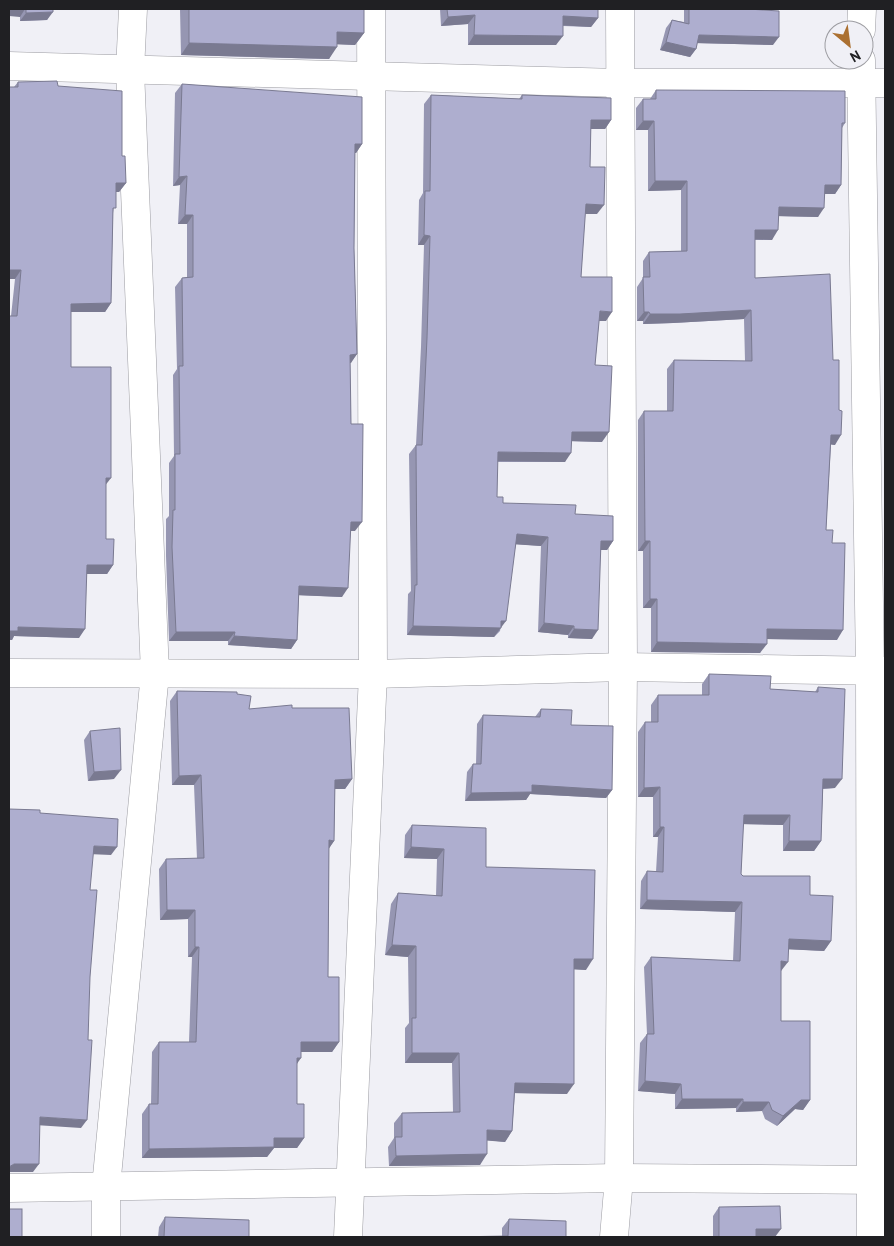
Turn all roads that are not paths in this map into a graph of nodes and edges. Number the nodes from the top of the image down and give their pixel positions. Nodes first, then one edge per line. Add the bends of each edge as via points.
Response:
1 (133, 9) edge
2 (371, 9) edge
3 (620, 9) edge
4 (9, 66) edge
5 (130, 70) junction
6 (869, 76) edge
7 (371, 77) junction
8 (619, 84) junction
9 (623, 667) junction
10 (877, 671) edge
11 (9, 672) edge
12 (155, 673) junction
13 (373, 674) junction
14 (619, 1178) junction
15 (879, 1180) edge
16 (351, 1183) junction
17 (106, 1187) junction
18 (9, 1188) edge
19 (106, 1237) edge
20 (348, 1237) edge
21 (614, 1237) edge
22 (871, 1237) edge

1 - 5 street
2 - 7 street
3 - 8 street
4 - 5 street
5 - 7 street
5 - 12 street
6 - 8 street
6 - 10 street
7 - 8 street
7 - 13 street
8 - 9 street
9 - 10 street
9 - 13 street
9 - 14 street
10 - 15 street
11 - 12 street
12 - 13 street
12 - 17 street
13 - 16 street
14 - 15 street
14 - 16 street
14 - 21 street
15 - 22 street
16 - 17 street
16 - 20 street
17 - 18 street
17 - 19 street

